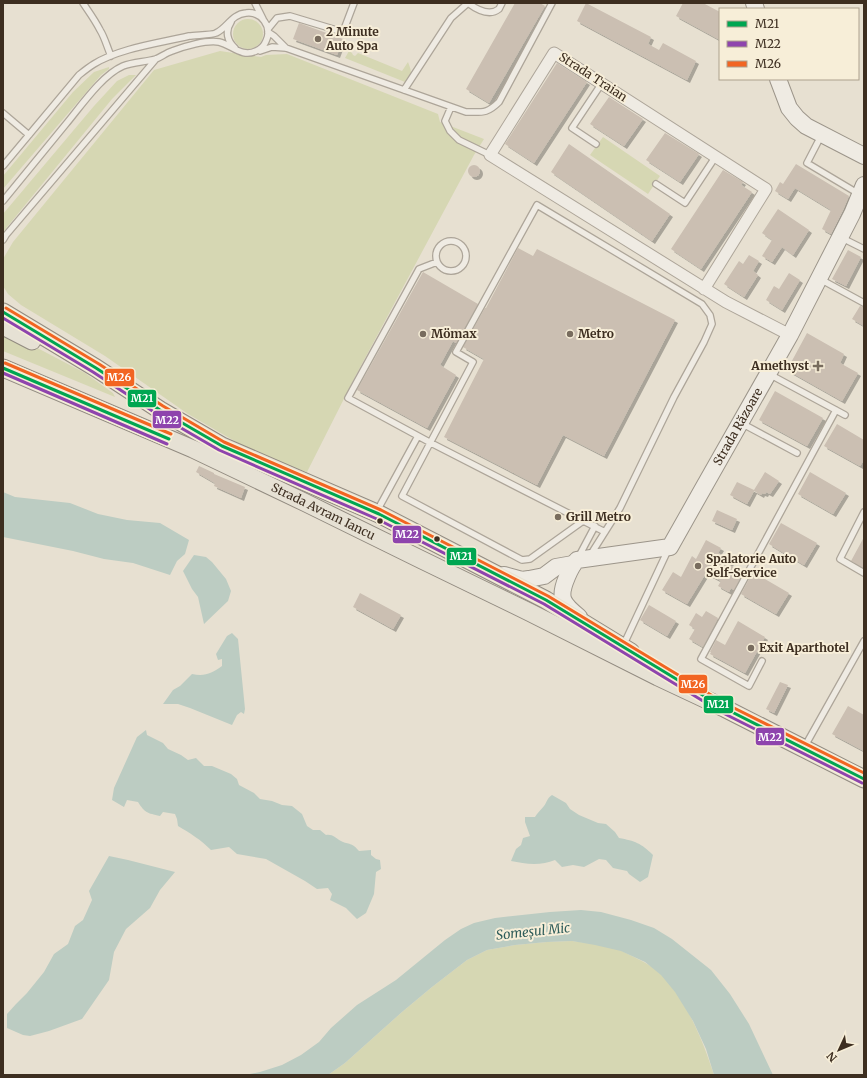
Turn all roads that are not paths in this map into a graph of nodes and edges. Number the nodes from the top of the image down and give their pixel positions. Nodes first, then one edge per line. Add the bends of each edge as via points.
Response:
1 (83, 3) edge
2 (255, 3) edge
3 (354, 3) edge
4 (468, 3) edge
5 (502, 3) edge
6 (552, 3) edge
7 (232, 19) junction
8 (267, 28) junction
9 (286, 48) junction
10 (237, 50) junction
11 (254, 53) junction
12 (111, 56) junction
13 (156, 59) junction
14 (778, 80) edge
15 (602, 83) junction
16 (404, 90) junction
17 (451, 107) junction
18 (3, 113) edge
19 (822, 134) junction
20 (29, 136) junction
21 (596, 144) dead end
22 (490, 155) junction
23 (716, 156) junction
24 (864, 156) edge
25 (3, 166) edge
26 (656, 184) dead end
27 (862, 190) edge
28 (3, 201) edge
29 (840, 237) junction
30 (3, 240) edge
31 (864, 249) edge
32 (437, 262) junction
33 (819, 279) junction
34 (704, 289) junction
35 (3, 303) edge
36 (864, 303) edge
37 (8, 319) edge
38 (790, 335) junction
39 (3, 357) edge
40 (3, 368) edge
41 (768, 374) junction
42 (836, 410) junction
43 (113, 415) junction
44 (845, 415) dead end
45 (741, 423) junction
46 (418, 436) junction
47 (431, 443) junction
48 (797, 453) dead end
49 (864, 512) edge
50 (376, 513) junction
51 (583, 521) junction
52 (595, 526) junction
53 (605, 532) junction
54 (670, 547) junction
55 (572, 567) junction
56 (493, 572) junction
57 (864, 573) edge
58 (544, 576) junction
59 (540, 597) junction
60 (589, 626) junction
61 (864, 641) edge
62 (622, 647) junction
63 (762, 661) dead end
64 (724, 708) junction
65 (804, 748) junction
66 (864, 779) edge

1 - 12 lane via 100,28
2 - 8 lane
3 - 8 lane via 343,32 290,16 277,18
4 - 5 lane via 482,12 490,13 499,9
4 - 16 lane via 450,18
6 - 17 lane via 499,102 484,112 466,112
7 - 8 lane via 243,13 256,14
7 - 10 lane via 227,32 228,39
7 - 12 lane via 216,34 192,36
8 - 9 lane
8 - 11 lane via 266,43
9 - 11 lane via 272,47
9 - 16 lane
10 - 11 lane
10 - 13 lane via 220,42 208,42 171,51
12 - 20 lane via 93,64 79,75
13 - 28 lane via 124,66 98,86
13 - 30 lane
14 - 19 street via 796,118
15 - 21 lane via 572,128
15 - 22 street, Strada Traian via 554,53
15 - 23 street, Strada Traian
16 - 17 lane
17 - 22 lane via 445,121 450,131 459,140
18 - 20 lane
19 - 24 street
19 - 27 lane via 807,163
20 - 25 lane
22 - 34 street
23 - 26 lane via 685,203
23 - 34 street, Strada Traian via 766,188
27 - 29 street, Strada Răzoare
29 - 31 lane
29 - 33 street, Strada Răzoare
32 - 32 lane via 444,269 458,270 466,259 465,249 457,242 442,244 436,252
32 - 46 lane via 419,269 348,398
33 - 36 lane
33 - 38 street, Strada Răzoare
34 - 38 street
35 - 37 lane
37 - 50 main road, Strada Avram Iancu via 96,368 160,410 222,446
38 - 41 street, Strada Răzoare
39 - 43 main road via 61,380
40 - 43 main road, Strada Avram Iancu
41 - 42 lane
41 - 45 street, Strada Răzoare
42 - 44 lane
42 - 63 lane via 701,659 749,686
43 - 64 main road, Strada Avram Iancu via 193,449 304,502
45 - 48 lane
45 - 54 street, Strada Răzoare
46 - 47 lane
46 - 50 lane
47 - 51 lane
47 - 51 lane via 402,496 522,560 530,559
47 - 53 lane via 473,362 456,352 537,205 702,304 710,315 712,324 620,508
49 - 57 lane via 840,559
50 - 56 main road, Strada Avram Iancu
51 - 52 lane
52 - 53 lane
52 - 55 lane
53 - 55 lane via 591,554
54 - 55 street
54 - 62 lane, Strada Răzoare
55 - 58 street via 556,567
55 - 59 street
55 - 60 street via 563,586 562,596 566,605
56 - 58 street via 522,580
56 - 59 main road, Strada Avram Iancu
58 - 59 street
59 - 60 main road, Strada Avram Iancu
60 - 62 main road, Strada Avram Iancu
61 - 65 lane
62 - 64 main road, Strada Avram Iancu
64 - 65 main road, Strada Avram Iancu
65 - 66 main road, Strada Avram Iancu

